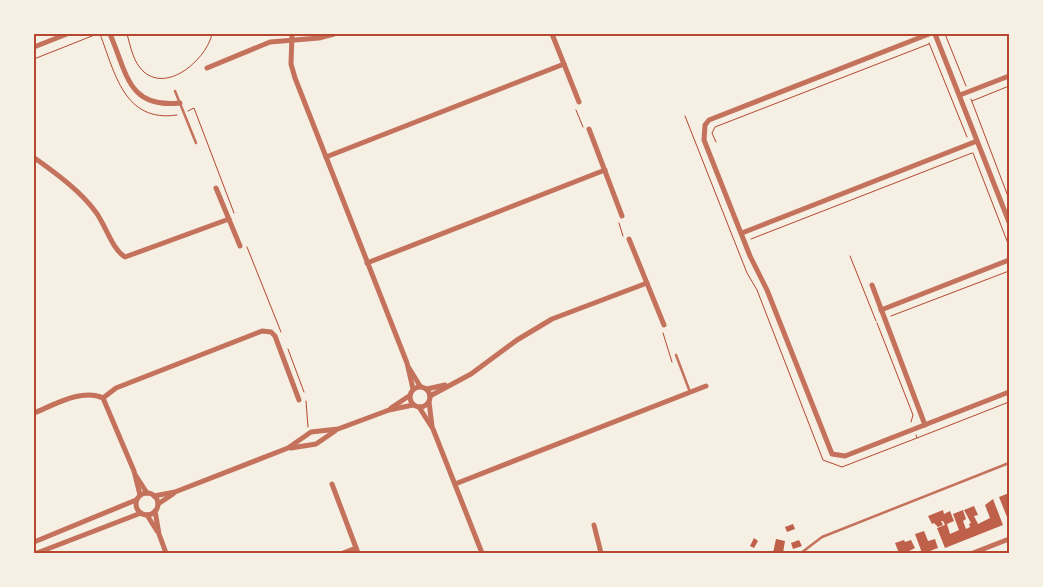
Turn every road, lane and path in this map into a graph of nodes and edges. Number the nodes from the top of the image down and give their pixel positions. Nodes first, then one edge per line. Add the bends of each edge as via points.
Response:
1 (67, 34) edge
2 (97, 34) edge
3 (110, 34) edge
4 (127, 34) edge
5 (212, 34) edge
6 (334, 34) edge
7 (552, 34) edge
8 (929, 34) edge
9 (935, 34) edge
10 (945, 34) edge
11 (292, 36) edge
12 (930, 44) dead end
13 (34, 47) edge
14 (34, 59) edge
15 (564, 64) junction
16 (207, 68) dead end
17 (1009, 76) edge
18 (1009, 86) edge
19 (175, 91) dead end
20 (968, 92) junction
21 (960, 95) junction
22 (972, 101) junction
23 (579, 102) joint
24 (180, 103) junction
25 (587, 130) joint
26 (977, 140) junction
27 (716, 142) dead end
28 (196, 143) dead end
29 (972, 152) dead end
30 (326, 157) junction
31 (35, 158) edge
32 (605, 170) junction
33 (216, 188) dead end
34 (1009, 199) edge
35 (1002, 203) junction
36 (622, 216) dead end
37 (229, 219) junction
38 (1009, 222) edge
39 (742, 233) junction
40 (629, 240) dead end
41 (745, 242) junction
42 (240, 246) dead end
43 (1009, 260) edge
44 (367, 263) junction
45 (647, 283) junction
46 (872, 285) dead end
47 (881, 310) junction
48 (877, 322) dead end
49 (664, 325) joint
50 (676, 355) dead end
51 (678, 360) junction
52 (406, 363) junction
53 (451, 384) junction
54 (420, 386) junction
55 (706, 386) dead end
56 (412, 389) junction
57 (427, 389) junction
58 (690, 392) junction
59 (1009, 392) edge
60 (409, 396) junction
61 (104, 398) junction
62 (299, 400) dead end
63 (429, 400) junction
64 (1009, 402) edge
65 (416, 406) junction
66 (389, 410) junction
67 (34, 413) edge
68 (925, 425) junction
69 (338, 429) junction
70 (433, 429) junction
71 (914, 430) junction
72 (288, 448) junction
73 (1009, 463) edge
74 (134, 471) junction
75 (332, 484) dead end
76 (454, 484) junction
77 (175, 492) junction
78 (147, 493) junction
79 (154, 496) junction
80 (138, 498) junction
81 (158, 504) junction
82 (155, 511) junction
83 (144, 514) junction
84 (594, 525) dead end
85 (159, 534) junction
86 (1009, 539) edge
87 (34, 542) edge
88 (357, 551) edge
89 (37, 553) edge
90 (166, 553) edge
91 (344, 553) edge
92 (482, 553) edge
93 (601, 553) edge
94 (801, 553) edge
95 (973, 553) edge

1 - 13 street
2 - 14 path
3 - 24 street via 136,93 149,102 162,105
4 - 5 path via 132,55 143,71 162,78 182,71 201,56
6 - 11 street via 319,38
7 - 15 street
8 - 39 street via 709,120 704,126 704,140
9 - 21 street
10 - 20 path
11 - 16 street
11 - 30 street via 291,64
12 - 27 path via 715,127 712,133
15 - 23 street
15 - 30 street
17 - 20 street
18 - 22 path
19 - 24 lane
20 - 21 street
20 - 22 path
21 - 26 street
22 - 34 path
23 - 25 path via 574,104
24 - 28 lane
25 - 32 street
26 - 35 street
26 - 39 street
29 - 41 path
30 - 44 street
31 - 37 street via 95,210 115,247 125,257
32 - 36 street
32 - 44 street
33 - 37 street
34 - 35 street
35 - 38 street
37 - 42 street
39 - 41 street
40 - 45 street
41 - 71 street via 768,290 832,454 845,456
43 - 47 street
44 - 52 street
45 - 49 street
45 - 53 street via 552,319
46 - 47 street
47 - 68 street
48 - 71 path via 913,415 910,420
49 - 51 path via 660,326 670,358 672,362
50 - 51 lane
51 - 58 lane
52 - 54 street
52 - 56 street
53 - 57 street
53 - 63 street
54 - 56 street
54 - 57 street
55 - 58 street
56 - 60 street
57 - 63 street
58 - 76 street
59 - 68 street
60 - 65 street
60 - 66 street
61 - 62 street via 116,388 262,331 275,336
61 - 67 street via 95,394 70,398
61 - 74 street
63 - 65 street
63 - 70 street
64 - 71 path via 917,438
65 - 66 street
65 - 70 street
66 - 69 street
68 - 71 street
69 - 72 street via 316,444
69 - 72 street via 311,432
70 - 76 street
72 - 77 street
73 - 94 lane via 822,537
74 - 78 street
74 - 80 street
75 - 88 street
76 - 92 street
77 - 79 street
77 - 81 street
78 - 79 street
78 - 80 street
79 - 81 street
80 - 83 street via 136,508
80 - 87 street
81 - 82 street
82 - 83 street
82 - 85 street
83 - 85 street
83 - 89 street
84 - 93 street
85 - 90 street
86 - 95 street
88 - 91 street

